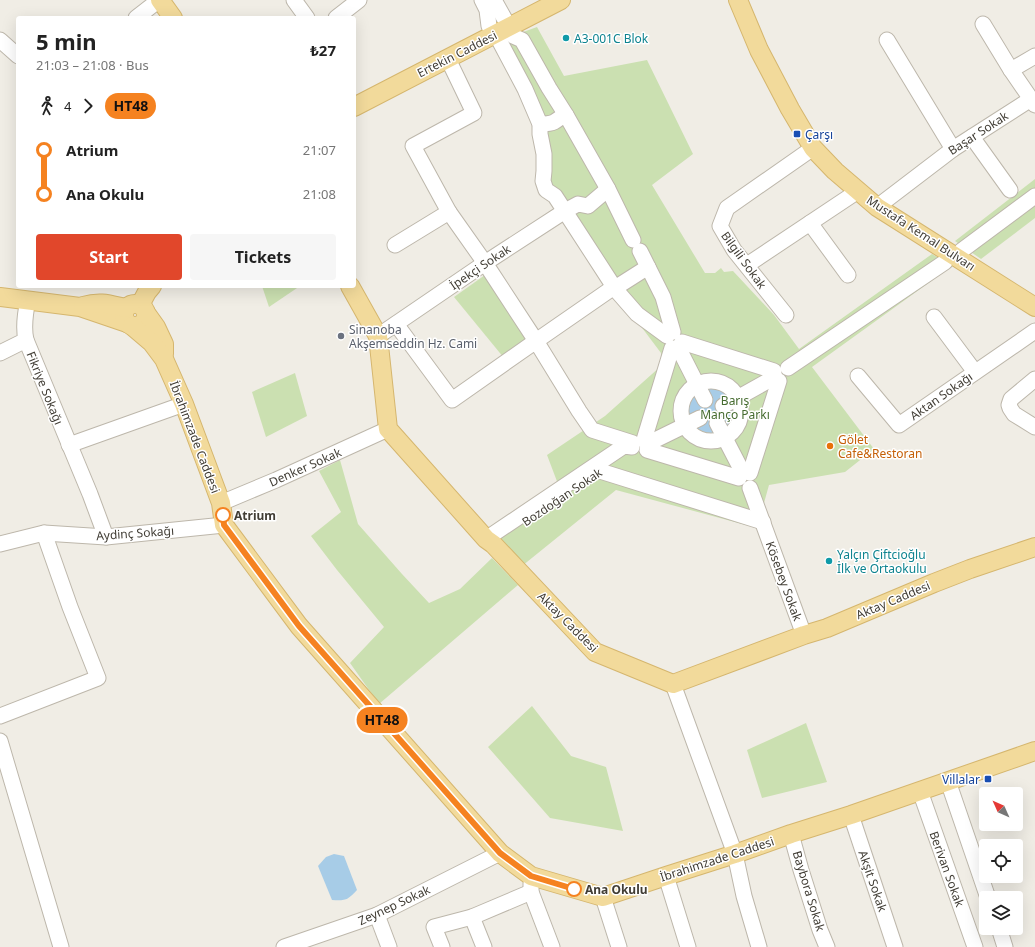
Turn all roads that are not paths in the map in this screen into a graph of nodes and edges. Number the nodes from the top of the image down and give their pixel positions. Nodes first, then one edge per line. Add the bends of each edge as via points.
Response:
1 (159, 0) edge
2 (294, 0) edge
3 (359, 0) edge
4 (482, 0) edge
5 (494, 0) edge
6 (561, 0) edge
7 (738, 0) edge
8 (139, 16) edge
9 (171, 16) edge
10 (306, 16) edge
11 (339, 16) edge
12 (504, 18) dead end
13 (983, 24) dead end
14 (489, 26) dead end
15 (0, 40) edge
16 (887, 40) dead end
17 (16, 54) edge
18 (1035, 56) edge
19 (448, 59) junction
20 (1011, 70) junction
21 (1033, 102) edge
22 (356, 106) edge
23 (566, 115) junction
24 (540, 124) junction
25 (972, 137) junction
26 (813, 148) junction
27 (953, 149) junction
28 (608, 189) junction
29 (1010, 190) dead end
30 (858, 191) junction
31 (1035, 196) edge
32 (877, 207) junction
33 (565, 211) junction
34 (449, 212) junction
35 (810, 223) junction
36 (395, 245) dead end
37 (961, 251) dead end
38 (485, 262) junction
39 (945, 262) dead end
40 (746, 265) junction
41 (648, 267) junction
42 (848, 275) dead end
43 (615, 287) junction
44 (150, 288) edge
45 (351, 288) edge
46 (0, 297) edge
47 (28, 300) junction
48 (1035, 307) edge
49 (134, 315) junction
50 (786, 315) dead end
51 (934, 317) dead end
52 (396, 324) junction
53 (1035, 331) edge
54 (378, 336) junction
55 (26, 340) junction
56 (536, 341) junction
57 (674, 341) junction
58 (0, 353) edge
59 (975, 372) junction
60 (779, 374) junction
61 (858, 376) dead end
62 (1035, 379) edge
63 (697, 385) junction
64 (738, 398) junction
65 (705, 400) dead end
66 (184, 404) junction
67 (723, 406) dead end
68 (700, 418) dead end
69 (717, 422) dead end
70 (685, 425) junction
71 (1035, 427) edge
72 (388, 429) junction
73 (725, 437) junction
74 (67, 440) junction
75 (639, 446) junction
76 (600, 471) junction
77 (745, 478) junction
78 (221, 503) junction
79 (224, 525) junction
80 (764, 525) junction
81 (44, 533) junction
82 (106, 537) junction
83 (489, 541) junction
84 (0, 544) edge
85 (1035, 547) edge
86 (804, 635) junction
87 (673, 684) junction
88 (0, 716) edge
89 (0, 741) edge
90 (1035, 751) edge
91 (949, 782) junction
92 (920, 791) junction
93 (851, 815) junction
94 (791, 834) junction
95 (500, 853) junction
96 (735, 854) junction
97 (666, 876) junction
98 (531, 884) junction
99 (986, 891) edge
100 (603, 897) junction
101 (377, 915) junction
102 (472, 917) junction
103 (1001, 935) edge
104 (61, 947) edge
105 (284, 947) edge
106 (389, 947) edge
107 (442, 947) edge
108 (484, 947) edge
109 (552, 947) edge
110 (619, 947) edge
111 (688, 947) edge
112 (759, 947) edge
113 (827, 947) edge
114 (895, 947) edge
115 (975, 947) edge
116 (1005, 947) edge

1 - 8 street
1 - 9 main road
2 - 10 street
3 - 11 street
4 - 14 street via 487,10
5 - 12 street
6 - 19 main road, Ertekin Caddesi
7 - 26 main road, Mustafa Kemal Bulvarı via 762,56
13 - 20 street, Başar Sokak
15 - 17 street
16 - 27 street
18 - 20 street
19 - 22 main road, Ertekin Caddesi
19 - 34 street via 474,113 413,146
20 - 21 street, Başar Sokak
21 - 25 street, Başar Sokak
23 - 24 street via 553,123
23 - 24 street via 522,40 506,38
23 - 28 street
24 - 33 street via 544,154 544,186
25 - 27 street, Başar Sokak
25 - 29 street
26 - 30 main road, Mustafa Kemal Bulvarı
26 - 40 street, Bilgili Sokak via 728,208 720,226
27 - 32 street, Başar Sokak
28 - 33 street, İpekçi Sokak via 588,206 578,204
28 - 41 street
30 - 32 main road, Mustafa Kemal Bulvarı
30 - 35 street
31 - 37 street
32 - 48 main road, Mustafa Kemal Bulvarı
33 - 38 street, İpekçi Sokak
33 - 43 street
34 - 36 street
34 - 38 street
35 - 40 street
35 - 42 street
38 - 52 street, İpekçi Sokak
38 - 56 street
39 - 60 street
40 - 50 street, Bilgili Sokak
41 - 43 street
41 - 57 street via 663,297
43 - 56 street
43 - 57 street via 637,314
44 - 49 main road
45 - 54 main road
46 - 47 main road
47 - 49 main road
47 - 55 street via 24,330
49 - 66 main road, İbrahimzade Caddesi via 164,359
51 - 59 street
52 - 54 street, İpekçi Sokak
52 - 56 street via 452,400
53 - 59 street, Aktan Sokağı
54 - 72 main road
55 - 58 street
55 - 74 street, Fikriye Sokağı
56 - 75 street via 592,430
57 - 60 street
57 - 63 street
57 - 75 street
59 - 61 street, Aktan Sokağı via 899,425
60 - 64 street
60 - 77 street
62 - 71 street via 1011,399 1009,405 1014,414
63 - 64 street via 704,382 720,383 728,387
63 - 65 street
63 - 70 street via 685,398 681,414
64 - 67 street
64 - 73 street via 739,422
66 - 74 street
66 - 78 main road, İbrahimzade Caddesi
68 - 70 street
69 - 73 street, Kösebey Sokak
70 - 73 street via 692,435 699,439 715,441
70 - 75 street
72 - 78 street, Denker Sokak
72 - 83 main road, Aktay Caddesi
73 - 77 street, Kösebey Sokak
74 - 82 street, Fikriye Sokağı
75 - 76 street, Bozdoğan Sokak
75 - 77 street
75 - 83 street via 624,446
76 - 80 street
76 - 83 street, Bozdoğan Sokak
77 - 80 street, Kösebey Sokak
78 - 79 main road, İbrahimzade Caddesi
79 - 82 street, Aydinç Sokağı
79 - 95 main road, İbrahimzade Caddesi via 299,626
80 - 86 street, Kösebey Sokak
81 - 82 street, Aydinç Sokağı
81 - 84 street, Aydinç Sokağı
81 - 88 street via 98,678
83 - 87 main road, Aktay Caddesi via 595,652
85 - 86 main road, Aktay Caddesi via 970,569
86 - 87 main road, Aktay Caddesi
87 - 96 street
89 - 104 street
90 - 91 main road, İbrahimzade Caddesi
91 - 92 main road, İbrahimzade Caddesi
91 - 99 street
92 - 93 main road, İbrahimzade Caddesi
92 - 115 street, Berivan Sokak
93 - 94 main road, İbrahimzade Caddesi
93 - 114 street, Akşit Sokak
94 - 96 main road, İbrahimzade Caddesi
94 - 113 street, Baybora Sokak
95 - 98 main road, İbrahimzade Caddesi
95 - 101 street, Zeynep Sokak
96 - 97 main road, İbrahimzade Caddesi
96 - 112 street
97 - 100 main road, İbrahimzade Caddesi
97 - 111 street
98 - 100 main road, İbrahimzade Caddesi
98 - 102 street
98 - 109 street
100 - 110 street
101 - 105 street, Zeynep Sokak
101 - 106 street
102 - 107 street via 434,927
102 - 108 street
103 - 116 street

